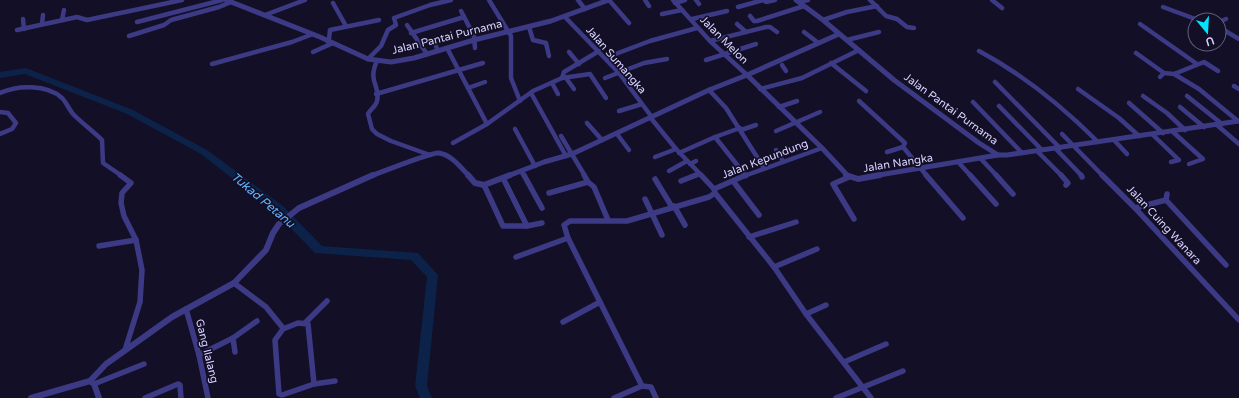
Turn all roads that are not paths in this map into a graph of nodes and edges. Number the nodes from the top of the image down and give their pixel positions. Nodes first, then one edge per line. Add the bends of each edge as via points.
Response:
1 (182, 0) edge
2 (222, 0) edge
3 (305, 0) edge
4 (451, 0) edge
5 (489, 0) edge
6 (578, 0) edge
7 (609, 0) edge
8 (645, 0) edge
9 (685, 0) edge
10 (696, 0) edge
11 (743, 0) edge
12 (775, 0) edge
13 (808, 0) edge
14 (870, 0) edge
15 (992, 0) edge
16 (228, 1) edge
17 (674, 1) edge
18 (596, 2) edge
19 (333, 3) dead end
20 (800, 3) edge
21 (699, 4) dead end
22 (748, 5) junction
23 (649, 6) dead end
24 (877, 6) junction
25 (738, 7) dead end
26 (1164, 7) dead end
27 (1002, 8) dead end
28 (585, 9) junction
29 (64, 10) dead end
30 (682, 10) junction
31 (460, 11) dead end
32 (727, 11) dead end
33 (662, 14) dead end
34 (43, 15) dead end
35 (265, 15) junction
36 (750, 16) dead end
37 (1187, 16) edge
38 (464, 17) junction
39 (565, 17) junction
40 (692, 19) junction
41 (23, 20) dead end
42 (62, 20) junction
43 (379, 20) dead end
44 (823, 20) junction
45 (137, 22) dead end
46 (629, 23) dead end
47 (42, 24) junction
48 (737, 24) dead end
49 (1140, 24) dead end
50 (346, 26) junction
51 (407, 26) dead end
52 (529, 27) junction
53 (697, 28) junction
54 (914, 28) dead end
55 (24, 29) junction
56 (18, 30) dead end
57 (509, 32) junction
58 (746, 32) junction
59 (777, 32) dead end
60 (804, 32) dead end
61 (879, 32) dead end
62 (1227, 32) edge
63 (411, 33) junction
64 (313, 34) junction
65 (840, 34) junction
66 (129, 36) dead end
67 (450, 36) dead end
68 (1239, 39) edge
69 (474, 40) junction
70 (847, 40) junction
71 (327, 41) junction
72 (710, 41) junction
73 (817, 42) junction
74 (333, 43) junction
75 (756, 44) dead end
76 (447, 48) junction
77 (475, 48) dead end
78 (858, 50) junction
79 (438, 51) junction
80 (599, 51) junction
81 (979, 51) dead end
82 (313, 52) dead end
83 (569, 52) dead end
84 (1136, 53) dead end
85 (427, 54) junction
86 (724, 54) junction
87 (550, 56) dead end
88 (605, 58) junction
89 (368, 59) junction
90 (667, 59) dead end
91 (706, 60) dead end
92 (377, 61) junction
93 (483, 63) dead end
94 (831, 63) junction
95 (212, 64) dead end
96 (579, 64) junction
97 (1197, 64) junction
98 (782, 65) dead end
99 (460, 69) junction
100 (786, 71) dead end
101 (1218, 71) dead end
102 (618, 73) junction
103 (1164, 73) junction
104 (1174, 74) junction
105 (747, 75) junction
106 (1160, 77) dead end
107 (564, 78) junction
108 (600, 80) junction
109 (485, 82) dead end
110 (996, 82) dead end
111 (552, 83) junction
112 (1234, 86) dead end
113 (468, 88) junction
114 (1078, 88) dead end
115 (574, 89) dead end
116 (760, 89) junction
117 (1239, 89) edge
118 (709, 90) junction
119 (866, 91) dead end
120 (0, 93) edge
121 (531, 93) junction
122 (376, 94) junction
123 (558, 94) dead end
124 (1143, 96) dead end
125 (1186, 96) dead end
126 (606, 98) dead end
127 (520, 101) junction
128 (859, 101) dead end
129 (797, 102) dead end
130 (973, 102) dead end
131 (1129, 103) dead end
132 (642, 104) junction
133 (999, 106) dead end
134 (1180, 106) dead end
135 (779, 107) junction
136 (619, 111) dead end
137 (0, 112) edge
138 (820, 112) dead end
139 (650, 117) junction
140 (1238, 121) edge
141 (794, 122) junction
142 (587, 123) dead end
143 (487, 124) junction
144 (756, 125) dead end
145 (1220, 125) junction
146 (1204, 127) junction
147 (515, 129) dead end
148 (740, 129) junction
149 (1185, 130) junction
150 (776, 131) dead end
151 (1173, 132) junction
152 (1163, 133) junction
153 (0, 134) edge
154 (617, 134) junction
155 (1062, 134) dead end
156 (1153, 135) junction
157 (561, 136) dead end
158 (1139, 136) junction
159 (715, 137) junction
160 (602, 140) junction
161 (1114, 140) junction
162 (1098, 142) junction
163 (453, 143) dead end
164 (1239, 144) edge
165 (1073, 146) junction
166 (903, 147) junction
167 (822, 148) junction
168 (1057, 148) junction
169 (629, 150) dead end
170 (776, 150) dead end
171 (678, 151) junction
172 (1040, 151) junction
173 (887, 152) dead end
174 (1022, 153) junction
175 (572, 154) junction
176 (1127, 154) dead end
177 (430, 155) junction
178 (998, 155) junction
179 (566, 156) junction
180 (655, 157) dead end
181 (981, 159) junction
182 (696, 161) dead end
183 (783, 161) junction
184 (688, 162) junction
185 (1171, 162) dead end
186 (959, 163) junction
187 (1189, 164) dead end
188 (535, 166) junction
189 (764, 168) junction
190 (920, 169) junction
191 (521, 170) junction
192 (669, 171) dead end
193 (700, 174) junction
194 (746, 176) junction
195 (849, 177) junction
196 (1082, 177) dead end
197 (503, 178) junction
198 (655, 179) dead end
199 (681, 181) dead end
200 (733, 181) junction
201 (588, 182) junction
202 (484, 185) junction
203 (1066, 185) dead end
204 (714, 191) junction
205 (549, 193) dead end
206 (1014, 194) dead end
207 (1167, 194) dead end
208 (645, 198) dead end
209 (1166, 200) junction
210 (996, 204) dead end
211 (673, 207) junction
212 (542, 208) dead end
213 (1135, 208) junction
214 (651, 214) junction
215 (759, 215) dead end
216 (963, 218) dead end
217 (854, 219) dead end
218 (608, 220) junction
219 (796, 222) dead end
220 (542, 223) dead end
221 (685, 225) dead end
222 (527, 226) junction
223 (662, 235) dead end
224 (568, 238) junction
225 (749, 238) junction
226 (136, 240) junction
227 (99, 246) dead end
228 (817, 248) dead end
229 (516, 256) dead end
230 (1226, 265) dead end
231 (774, 267) junction
232 (234, 283) junction
233 (327, 301) dead end
234 (600, 302) junction
235 (826, 305) dead end
236 (186, 309) junction
237 (806, 314) junction
238 (1239, 320) edge
239 (257, 321) dead end
240 (563, 322) dead end
241 (305, 323) junction
242 (282, 328) junction
243 (232, 338) junction
244 (886, 344) dead end
245 (125, 350) junction
246 (235, 352) dead end
247 (199, 355) junction
248 (844, 362) junction
249 (144, 364) dead end
250 (903, 371) dead end
251 (335, 381) dead end
252 (92, 382) junction
253 (314, 384) junction
254 (642, 386) junction
255 (863, 386) junction
256 (31, 398) edge
257 (99, 398) edge
258 (144, 398) edge
259 (181, 398) edge
260 (208, 398) edge
261 (614, 398) edge
262 (656, 398) edge
263 (836, 398) edge
264 (871, 398) edge

1 - 42 street via 87,20 77,17
2 - 45 street
3 - 35 street
4 - 89 street via 394,18 396,25 388,30 381,46
5 - 57 street
6 - 28 street
7 - 18 street, Jalan Pantai Purnama
7 - 46 street
8 - 23 street
9 - 17 street
10 - 21 street
11 - 22 street
12 - 22 street via 763,0
13 - 20 street
14 - 24 street
15 - 27 street
16 - 35 street, Jalan Pantai Purnama
16 - 66 street via 223,6 172,20
17 - 30 street, Jalan Melon
18 - 28 street, Jalan Pantai Purnama
19 - 50 street
20 - 36 street via 756,22
20 - 44 street, Jalan Pantai Purnama
22 - 25 street
24 - 44 street
24 - 54 street via 887,16
26 - 37 street
28 - 39 street, Jalan Pantai Purnama
29 - 42 street
30 - 33 street
30 - 40 street, Jalan Melon
31 - 38 street
32 - 40 street
34 - 47 street
35 - 64 street, Jalan Pantai Purnama
38 - 63 street
38 - 69 street
39 - 52 street, Jalan Pantai Purnama
39 - 80 street, Jalan Sumangka
40 - 53 street, Jalan Melon
41 - 55 street
42 - 47 street
43 - 50 street
44 - 65 street, Jalan Pantai Purnama
47 - 55 street
48 - 58 street
49 - 97 street
50 - 71 street via 330,30
51 - 63 street
52 - 57 street, Jalan Pantai Purnama
52 - 87 street via 533,40 546,43
53 - 72 street, Jalan Melon
53 - 88 street via 650,41
55 - 56 street
57 - 69 street, Jalan Pantai Purnama
57 - 127 street via 512,42 511,78
58 - 59 street via 768,27
58 - 72 street
60 - 73 street
61 - 70 street
62 - 68 street
63 - 85 street
64 - 71 street, Jalan Pantai Purnama
64 - 95 street
65 - 70 street, Jalan Pantai Purnama
65 - 73 street
67 - 79 street via 434,41
69 - 76 street, Jalan Pantai Purnama
69 - 77 street
70 - 78 street, Jalan Pantai Purnama
71 - 74 street, Jalan Pantai Purnama
72 - 86 street, Jalan Melon
73 - 105 street
74 - 82 street
74 - 89 street, Jalan Pantai Purnama
75 - 86 street
76 - 79 street, Jalan Pantai Purnama
76 - 99 street
78 - 94 street
78 - 178 street, Jalan Pantai Purnama
79 - 85 street, Jalan Pantai Purnama
80 - 88 street, Jalan Sumangka
80 - 96 street
81 - 162 street via 1033,84
83 - 96 street
84 - 103 street
85 - 92 street, Jalan Pantai Purnama via 398,62
86 - 91 street
86 - 105 street, Jalan Melon
88 - 102 street, Jalan Sumangka
89 - 92 street, Jalan Pantai Purnama
90 - 102 street via 644,63
92 - 122 street via 371,76
93 - 99 street
94 - 116 street via 802,78
94 - 119 street
96 - 107 street via 564,72
97 - 101 street via 1205,63
97 - 104 street
98 - 100 street
99 - 113 street
99 - 122 street
102 - 108 street
102 - 132 street, Jalan Sumangka
103 - 104 street
103 - 106 street
104 - 140 street via 1199,89
105 - 116 street, Jalan Nangka
105 - 118 street
107 - 108 street via 586,74
107 - 111 street
107 - 115 street
108 - 126 street
109 - 113 street
110 - 168 street
111 - 121 street
111 - 123 street
112 - 117 street
113 - 143 street
114 - 158 street
116 - 135 street, Jalan Nangka
118 - 139 street
118 - 148 street via 726,108
120 - 226 street via 24,88 40,88 52,92 62,98 71,112 102,140 104,163 132,183 122,193 121,203 124,216
121 - 127 street
121 - 179 street
122 - 177 street via 377,102 368,114 373,130
124 - 149 street via 1167,112
125 - 145 street
127 - 143 street
128 - 166 street via 905,143
129 - 135 street
130 - 174 street
131 - 152 street
132 - 136 street
132 - 139 street, Jalan Sumangka
133 - 172 street
134 - 146 street
135 - 141 street, Jalan Nangka
137 - 153 street via 8,113 16,123 10,131
138 - 141 street
139 - 154 street
139 - 171 street, Jalan Sumangka
140 - 145 street, Jalan Pantai Purnama
141 - 150 street
141 - 167 street, Jalan Nangka
142 - 160 street
143 - 163 street
144 - 148 street
145 - 146 street, Jalan Pantai Purnama
145 - 164 street
146 - 149 street, Jalan Pantai Purnama
147 - 188 street
148 - 159 street
148 - 189 street
149 - 151 street, Jalan Pantai Purnama
151 - 152 street, Jalan Pantai Purnama
151 - 187 street via 1204,159
152 - 156 street, Jalan Pantai Purnama
154 - 160 street
154 - 169 street
155 - 165 street, Jalan Cuing Wanara
156 - 158 street, Jalan Pantai Purnama
156 - 185 street via 1179,160
157 - 175 street
158 - 161 street, Jalan Pantai Purnama
159 - 171 street
159 - 194 street
160 - 175 street
161 - 162 street, Jalan Pantai Purnama
161 - 176 street
162 - 165 street, Jalan Pantai Purnama
165 - 168 street, Jalan Pantai Purnama
165 - 213 street, Jalan Cuing Wanara
166 - 173 street
166 - 190 street
167 - 183 street, Jalan Kepundung
167 - 195 street, Jalan Nangka
168 - 172 street, Jalan Pantai Purnama
168 - 196 street
170 - 183 street
171 - 180 street
171 - 184 street, Jalan Sumangka
172 - 174 street, Jalan Pantai Purnama
172 - 203 street via 1068,182
174 - 178 street, Jalan Pantai Purnama
175 - 179 street
175 - 201 street
177 - 202 street via 439,153 452,159 475,183
177 - 232 street via 379,173 299,208 279,224 266,250
178 - 181 street, Jalan Nangka
179 - 188 street
181 - 186 street, Jalan Nangka
181 - 206 street
182 - 184 street
183 - 189 street, Jalan Kepundung
184 - 192 street
184 - 193 street, Jalan Sumangka
186 - 190 street, Jalan Nangka
186 - 210 street
188 - 191 street
189 - 194 street, Jalan Kepundung
190 - 195 street, Jalan Nangka via 858,179
190 - 216 street
191 - 197 street
191 - 212 street
193 - 199 street
193 - 204 street, Jalan Sumangka
194 - 200 street, Jalan Kepundung
195 - 217 street via 833,184 842,203
197 - 202 street
197 - 222 street
198 - 211 street
200 - 204 street, Jalan Kepundung
200 - 215 street
201 - 205 street
201 - 218 street via 594,188
202 - 222 street via 502,225
204 - 211 street, Jalan Kepundung via 709,197
204 - 225 street, Jalan Sumangka
207 - 209 street
208 - 214 street
209 - 213 street
209 - 230 street
211 - 214 street, Jalan Kepundung
211 - 221 street
213 - 238 street, Jalan Cuing Wanara
214 - 218 street, Jalan Kepundung via 627,221
214 - 223 street
218 - 224 street, Jalan Kepundung via 565,223
219 - 225 street
220 - 222 street
224 - 229 street
224 - 234 street
225 - 231 street, Jalan Sumangka
226 - 227 street
226 - 245 street via 142,270 140,302
228 - 231 street
231 - 237 street, Jalan Sumangka
232 - 236 street
232 - 242 street via 273,312
233 - 241 street
234 - 240 street
234 - 254 street
235 - 237 street
236 - 245 street
236 - 247 street, Gang Ilalang
237 - 248 street, Jalan Sumangka
239 - 243 street
241 - 242 street
241 - 253 street via 309,328
242 - 253 street via 274,340 278,393 282,395
243 - 246 street
243 - 247 street
244 - 248 street
245 - 252 street via 100,368
247 - 260 street, Gang Ilalang
248 - 255 street, Jalan Sumangka
249 - 252 street
250 - 255 street
251 - 253 street
252 - 256 street
252 - 257 street
254 - 261 street
254 - 262 street via 651,386
255 - 263 street
255 - 264 street, Jalan Sumangka
258 - 259 street via 176,384 180,385

